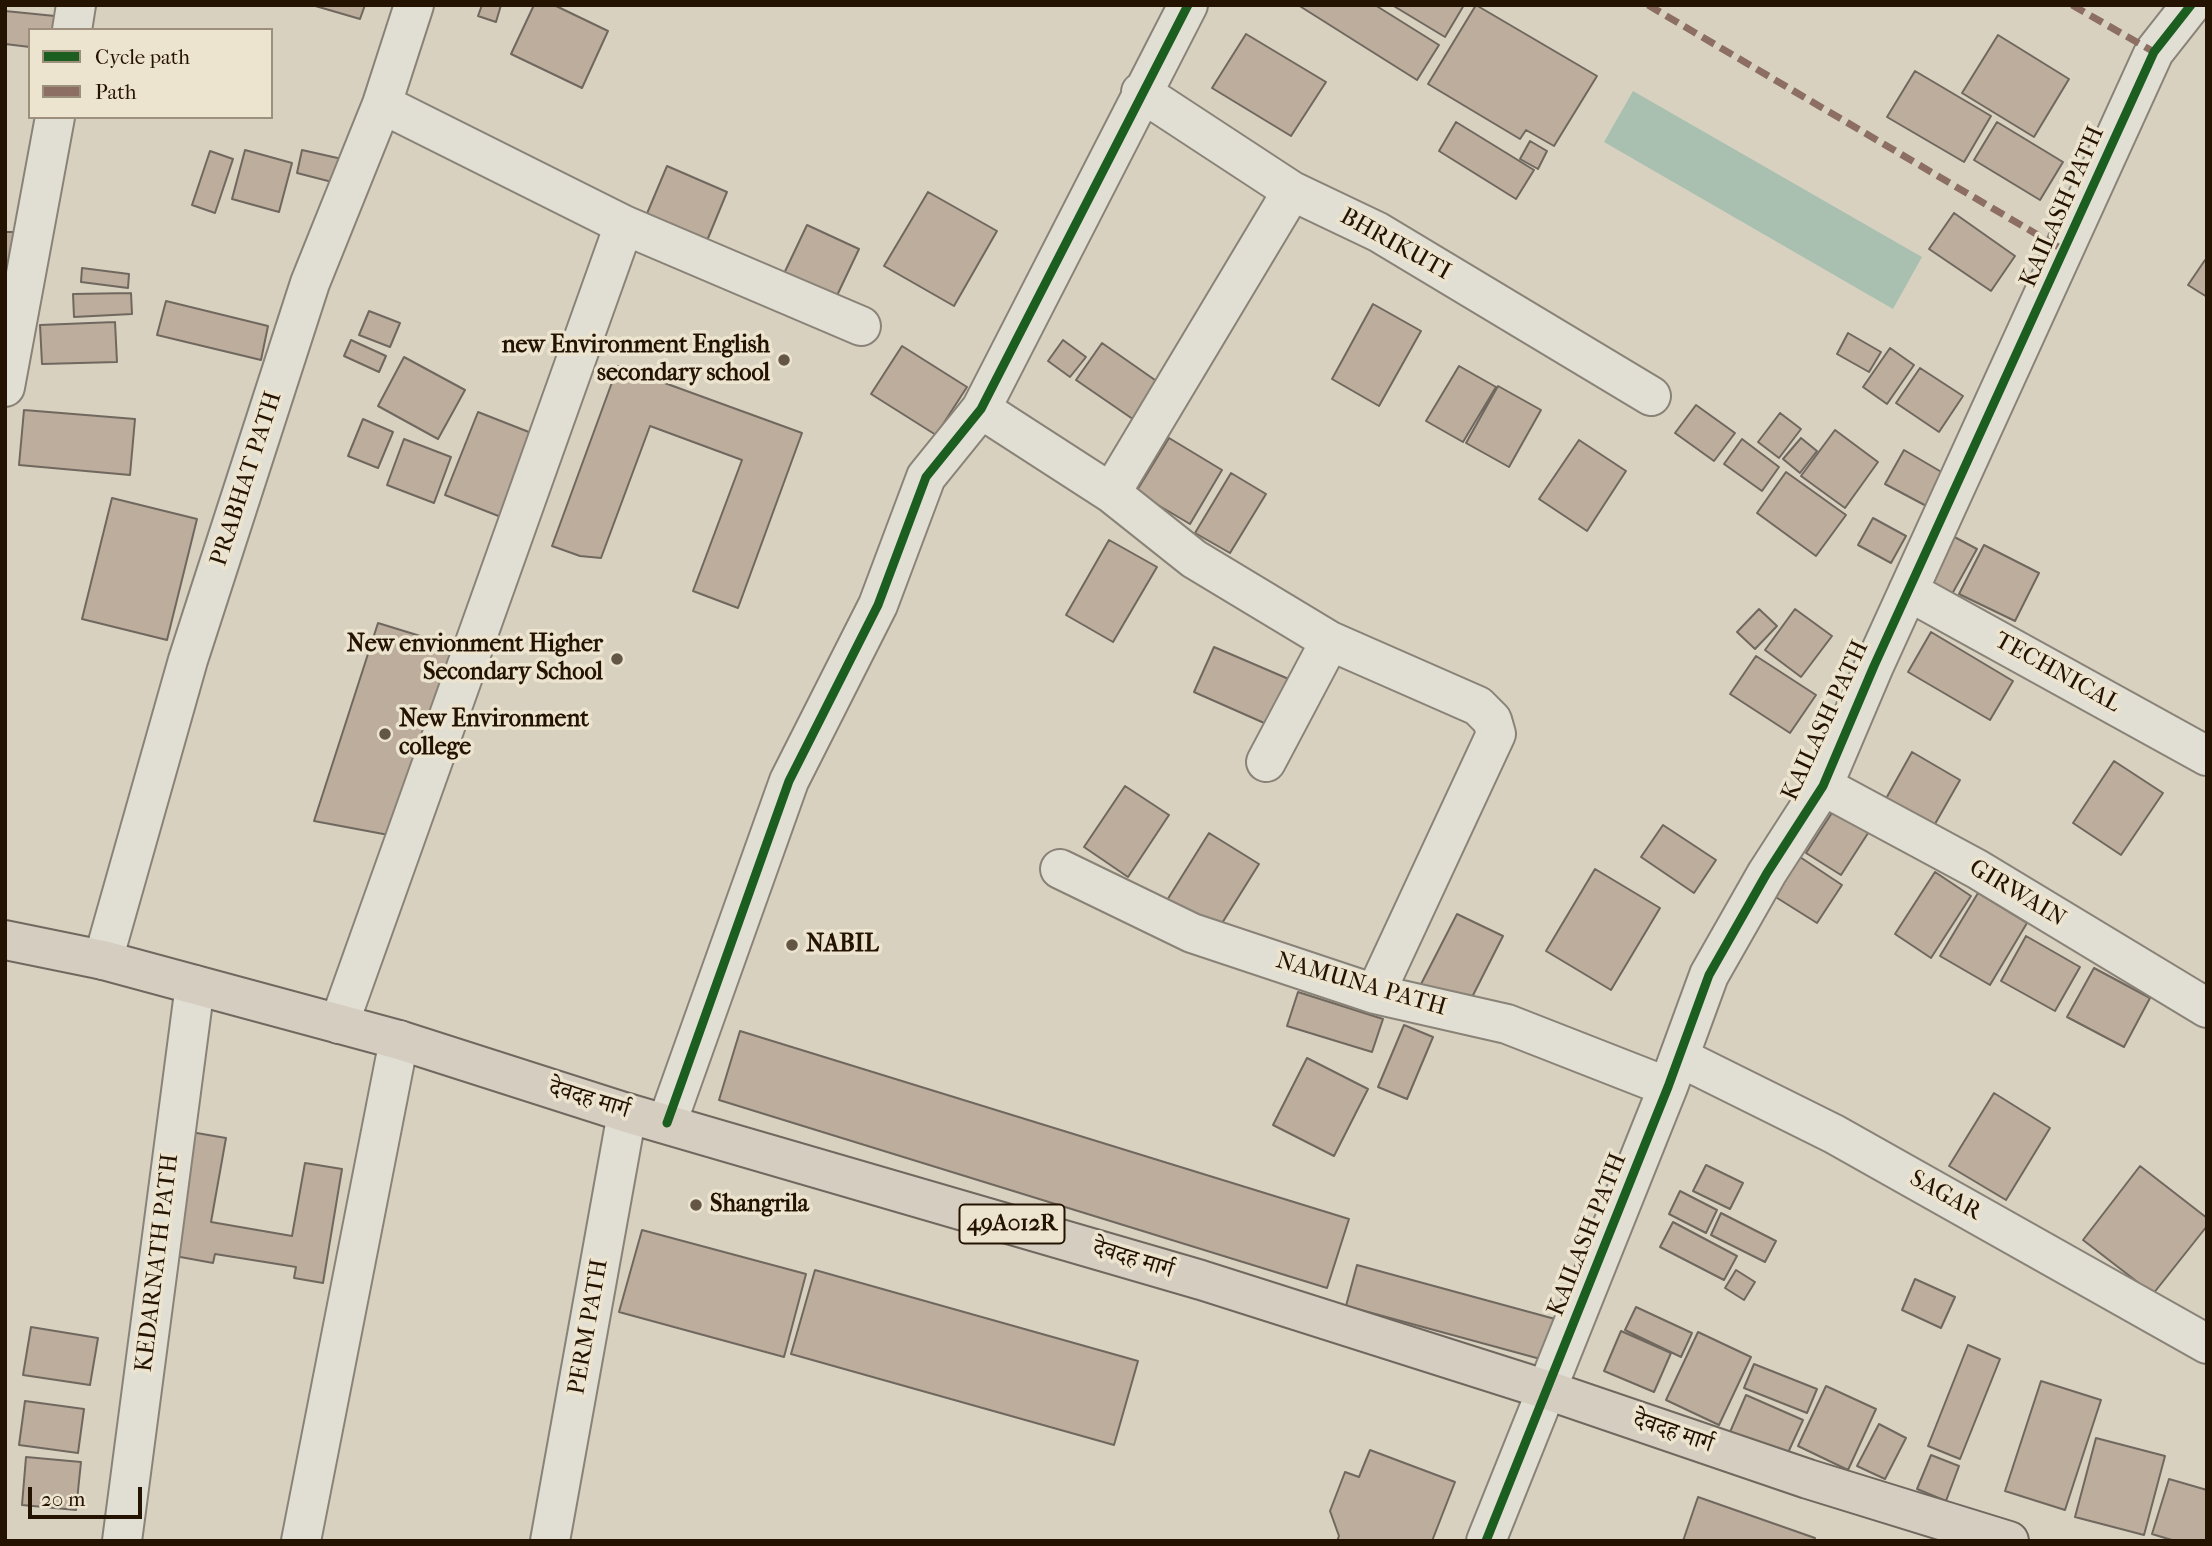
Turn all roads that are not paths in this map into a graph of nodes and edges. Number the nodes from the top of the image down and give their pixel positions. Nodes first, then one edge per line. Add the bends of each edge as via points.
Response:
1 (76, 5) edge
2 (414, 5) edge
3 (1188, 5) edge
4 (2191, 5) edge
5 (72, 28) edge
6 (1141, 92) junction
7 (383, 104) junction
8 (54, 119) edge
9 (1292, 191) junction
10 (624, 225) junction
11 (14, 279) edge
12 (860, 327) dead end
13 (5, 387) edge
14 (1651, 396) dead end
15 (981, 409) junction
16 (1111, 493) junction
17 (1908, 591) junction
18 (1330, 641) junction
19 (2207, 756) edge
20 (1266, 762) dead end
21 (1823, 786) junction
22 (1060, 869) dead end
23 (5, 940) edge
24 (103, 960) junction
25 (195, 985) junction
26 (1375, 994) junction
27 (2207, 1008) edge
28 (339, 1024) junction
29 (399, 1040) junction
30 (1674, 1072) junction
31 (627, 1113) junction
32 (667, 1123) junction
33 (2207, 1344) edge
34 (1547, 1390) junction
35 (121, 1541) edge
36 (301, 1541) edge
37 (550, 1541) edge
38 (1486, 1541) edge
39 (2009, 1541) edge

1 - 5 street
2 - 7 street, PRABHAT PATH
3 - 6 street
4 - 17 street, KAILASH PATH via 2154,52
6 - 9 street, BHRIKUTI
6 - 15 street
7 - 10 street
7 - 24 street, PRABHAT PATH via 310,283 188,660
8 - 11 street
9 - 14 street, BHRIKUTI via 1378,232
9 - 16 street
10 - 12 street
10 - 28 street
11 - 13 street
15 - 16 street
15 - 32 street via 926,477 878,605 789,781
16 - 18 street via 1194,559
17 - 19 street, TECHNICAL
17 - 21 street, KAILASH PATH
18 - 20 street
18 - 26 street via 1478,706 1492,720 1496,734
21 - 27 street, GIRWAIN via 1977,869
21 - 30 street, KAILASH PATH via 1709,975
22 - 26 street, NAMUNA PATH via 1192,933
23 - 24 main road, देवदह मार्ग / 49A012R
24 - 25 main road, देवदह मार्ग / 49A012R
25 - 28 main road, देवदह मार्ग / 49A012R
25 - 35 street, KEDARNATH PATH
26 - 30 street, NAMUNA PATH via 1507,1024
28 - 29 main road, देवदह मार्ग / 49A012R
29 - 31 main road, देवदह मार्ग / 49A012R
29 - 36 street
30 - 33 street, SAGAR via 1834,1134
30 - 34 street, KAILASH PATH
31 - 32 main road, देवदह मार्ग / 49A012R
31 - 37 street, PERM PATH
32 - 34 main road, देवदह मार्ग / 49A012R via 1201,1280
34 - 38 street, KAILASH PATH
34 - 39 main road, देवदह मार्ग / 49A012R via 1808,1479

